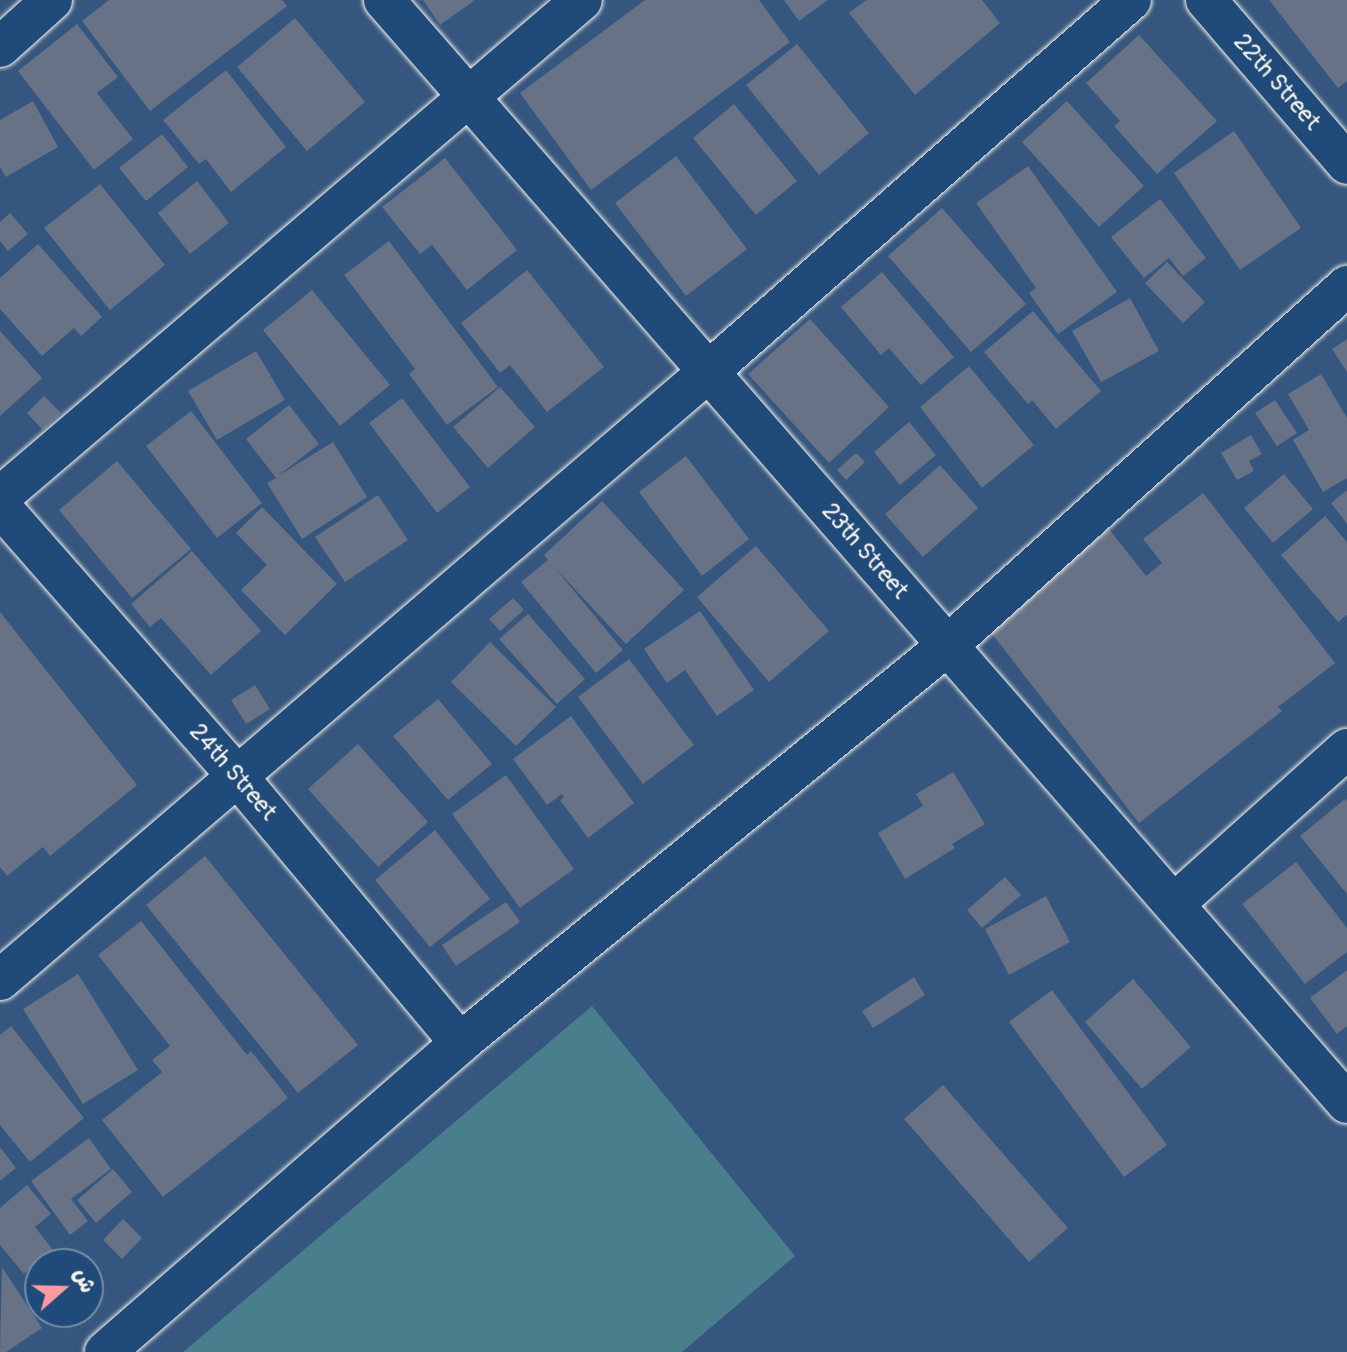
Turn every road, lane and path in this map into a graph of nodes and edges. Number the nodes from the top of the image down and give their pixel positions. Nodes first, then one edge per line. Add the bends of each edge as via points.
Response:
1 (52, 0) edge
2 (384, 0) edge
3 (582, 0) edge
4 (1131, 0) edge
5 (1206, 0) edge
6 (0, 47) edge
7 (469, 97) junction
8 (1347, 164) edge
9 (1347, 286) edge
10 (708, 372) junction
11 (0, 497) edge
12 (0, 506) edge
13 (948, 645) junction
14 (1347, 749) edge
15 (237, 776) junction
16 (1174, 904) junction
17 (0, 980) edge
18 (460, 1043) junction
19 (1347, 1103) edge
20 (105, 1352) edge

1 - 6 street
2 - 7 street, 23th Street
3 - 7 street
4 - 10 street
5 - 8 street, 22th Street
7 - 10 street, 23th Street
7 - 11 street
9 - 13 street
10 - 13 street, 23th Street
10 - 15 street
12 - 15 street, 24th Street
13 - 16 street, 23th Street
13 - 18 street
14 - 16 street
15 - 17 street
15 - 18 street, 24th Street
16 - 19 street, 23th Street
18 - 20 street

